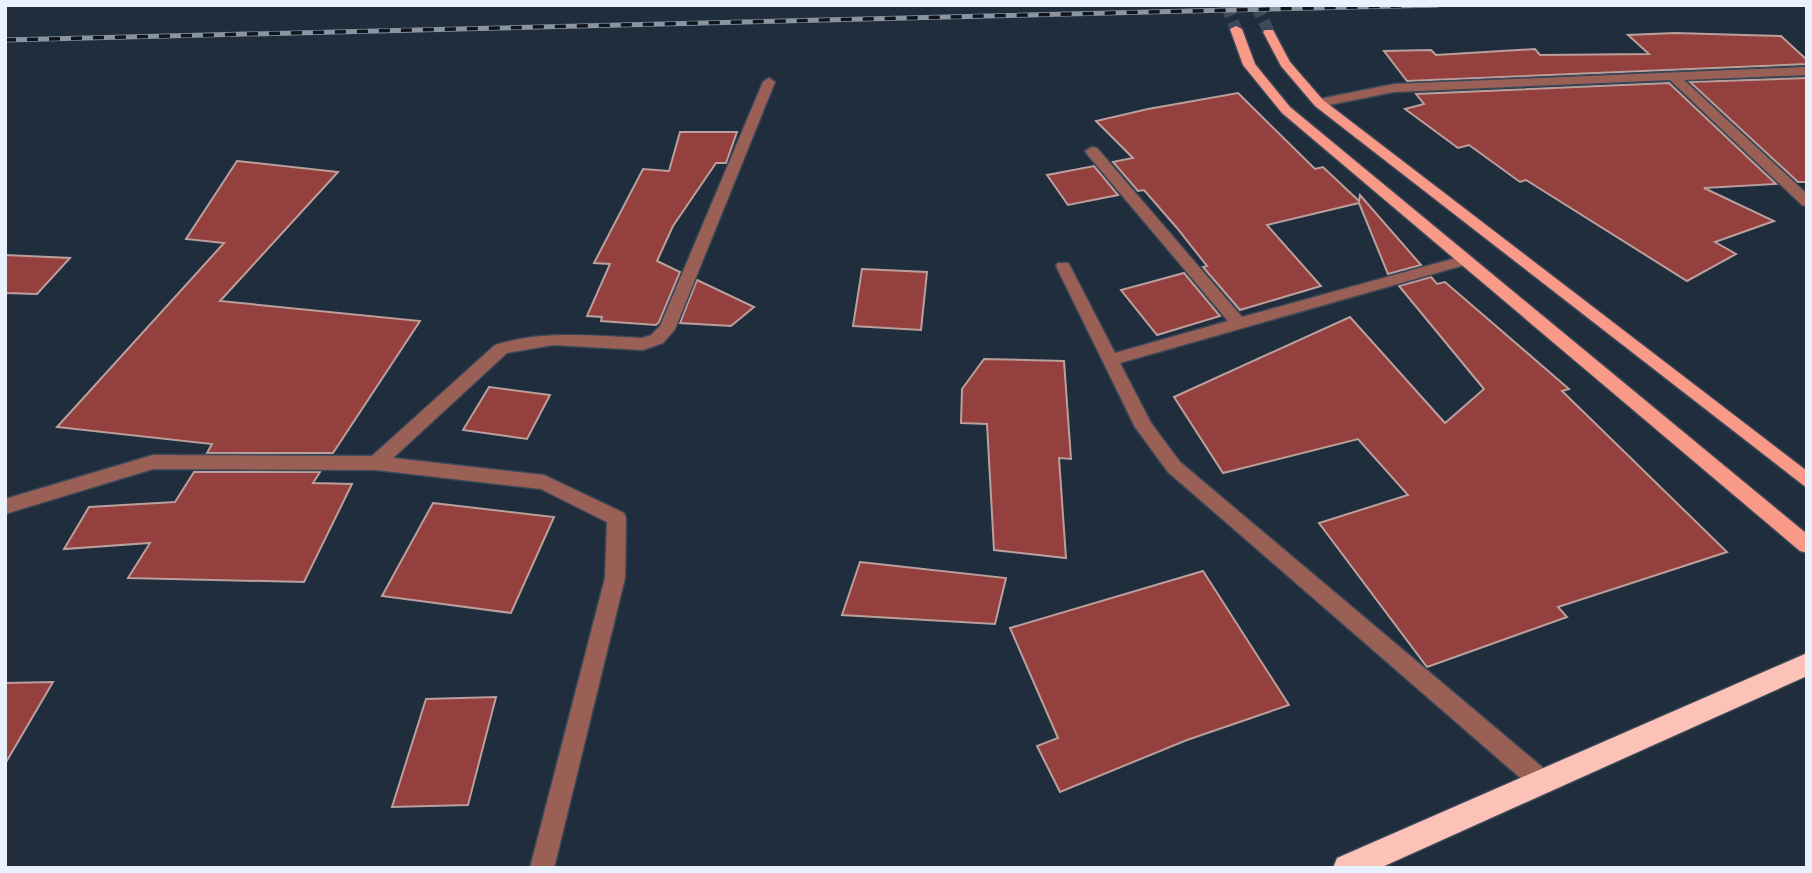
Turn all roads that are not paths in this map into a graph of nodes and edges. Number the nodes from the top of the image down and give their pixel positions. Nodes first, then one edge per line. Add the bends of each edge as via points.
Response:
1 (1236, 29) tunnel mouth
2 (1269, 32) tunnel mouth
3 (1807, 71) edge
4 (1673, 76) junction
5 (769, 82) dead end
6 (1319, 103) junction
7 (1092, 150) dead end
8 (1807, 202) edge
9 (1463, 261) junction
10 (1063, 266) dead end
11 (1240, 325) junction
12 (1110, 360) junction
13 (376, 463) junction
14 (1807, 481) edge
15 (5, 507) edge
16 (1807, 545) edge
17 (1807, 664) edge
18 (1540, 780) junction
19 (542, 868) edge
20 (1347, 868) edge

1 - 9 main road via 1249,65 1286,110
2 - 6 main road via 1285,63
3 - 4 street
4 - 6 street via 1394,88
4 - 8 street
5 - 13 street via 667,329 657,339 643,344 534,341 501,349
6 - 14 main road
7 - 11 street
9 - 11 street
9 - 16 main road
10 - 12 street
11 - 12 street
12 - 18 street via 1144,427 1174,467
13 - 15 street via 153,462
13 - 19 street via 544,482 617,518 615,578
17 - 18 highway
18 - 20 highway

